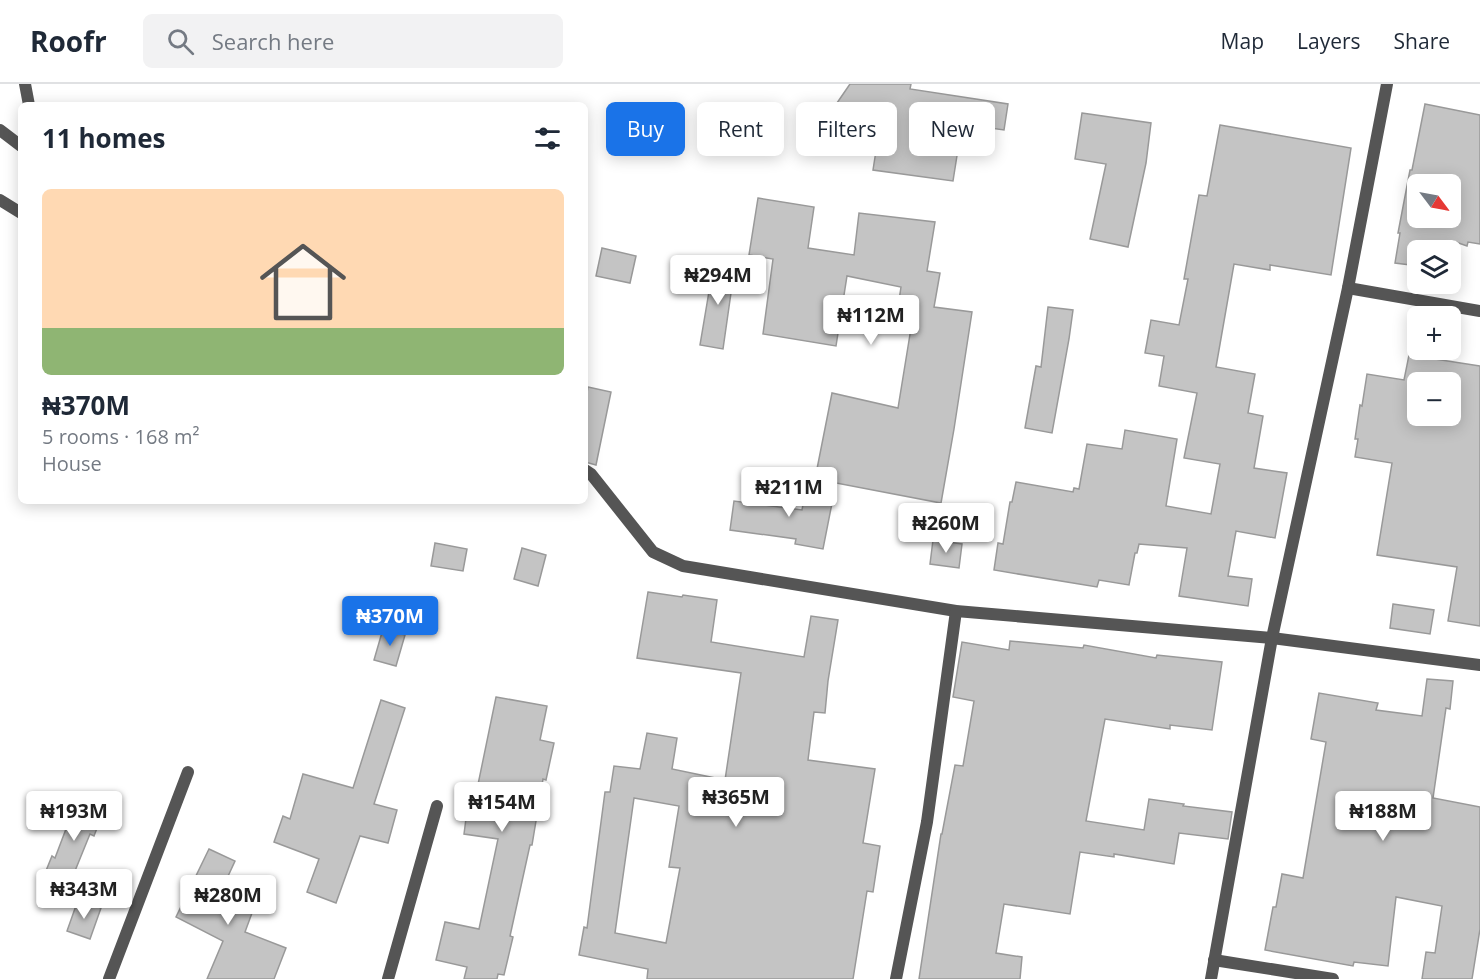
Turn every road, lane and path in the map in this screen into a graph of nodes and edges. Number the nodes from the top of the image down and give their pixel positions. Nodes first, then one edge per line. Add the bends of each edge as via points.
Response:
1 (25, 84) edge
2 (1387, 84) edge
3 (28, 102) edge
4 (0, 130) edge
5 (18, 144) edge
6 (0, 200) edge
7 (18, 211) edge
8 (1348, 288) junction
9 (1480, 310) edge
10 (588, 472) edge
11 (956, 611) junction
12 (1272, 639) junction
13 (1480, 665) edge
14 (188, 772) dead end
15 (437, 806) dead end
16 (1214, 960) junction
17 (109, 979) edge
18 (388, 979) edge
19 (896, 979) edge
20 (1211, 979) edge
21 (1333, 979) edge

1 - 3 street
2 - 8 street
4 - 5 street
6 - 7 street
8 - 9 street
8 - 12 street
10 - 11 street via 653,552 683,566
11 - 12 street
11 - 19 street via 927,822
12 - 13 street
12 - 16 street
14 - 17 street
15 - 18 street
16 - 20 street
16 - 21 street

